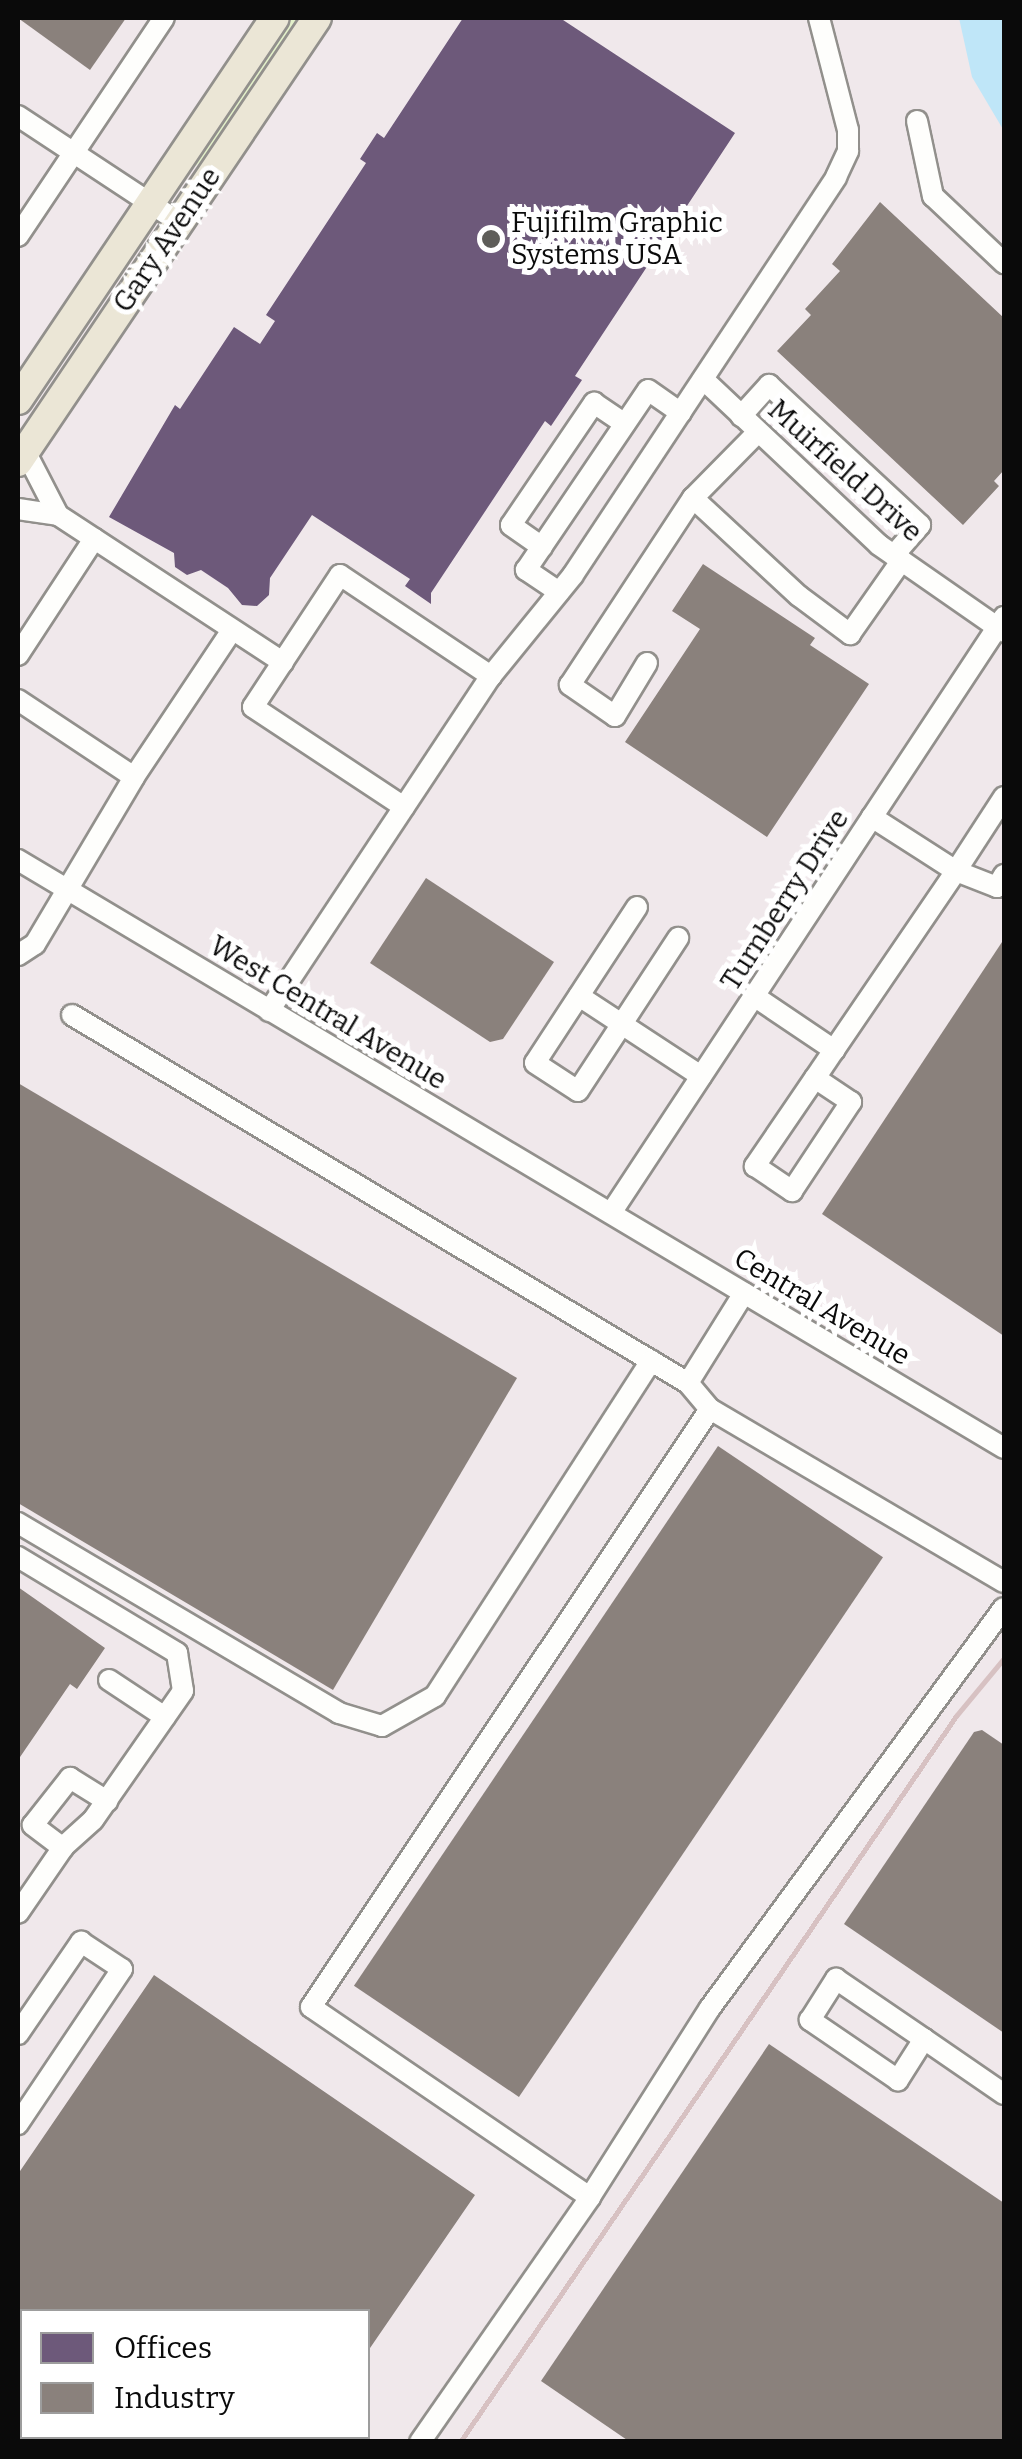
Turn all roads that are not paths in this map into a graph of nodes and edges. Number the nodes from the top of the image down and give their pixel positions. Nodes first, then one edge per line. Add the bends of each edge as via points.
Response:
1 (164, 18) edge
2 (276, 18) edge
3 (317, 18) edge
4 (819, 18) edge
5 (18, 116) edge
6 (918, 121) dead end
7 (72, 153) junction
8 (150, 203) junction
9 (179, 222) junction
10 (18, 236) edge
11 (1004, 263) edge
12 (703, 379) junction
13 (18, 400) edge
14 (680, 412) junction
15 (741, 416) junction
16 (625, 424) junction
17 (758, 432) junction
18 (21, 456) edge
19 (693, 498) junction
20 (18, 510) edge
21 (58, 515) junction
22 (94, 539) junction
23 (542, 547) junction
24 (898, 558) junction
25 (559, 592) junction
26 (1002, 626) edge
27 (232, 630) junction
28 (18, 655) edge
29 (282, 662) junction
30 (648, 663) dead end
31 (492, 676) junction
32 (18, 700) edge
33 (134, 778) junction
34 (1004, 797) edge
35 (404, 808) junction
36 (872, 817) junction
37 (18, 860) edge
38 (956, 871) junction
39 (1004, 875) edge
40 (67, 890) junction
41 (638, 907) dead end
42 (678, 938) dead end
43 (18, 955) edge
44 (579, 996) junction
45 (754, 996) junction
46 (269, 1010) junction
47 (72, 1015) dead end
48 (622, 1024) junction
49 (834, 1050) junction
50 (701, 1076) junction
51 (815, 1078) junction
52 (611, 1214) junction
53 (744, 1293) junction
54 (651, 1361) junction
55 (688, 1383) junction
56 (710, 1409) junction
57 (1004, 1448) edge
58 (18, 1523) edge
59 (18, 1557) edge
60 (1004, 1582) edge
61 (1004, 1608) edge
62 (110, 1680) dead end
63 (165, 1717) junction
64 (106, 1801) junction
65 (63, 1848) junction
66 (18, 1913) edge
67 (18, 2034) edge
68 (924, 2039) junction
69 (1004, 2094) edge
70 (18, 2124) edge
71 (590, 2197) junction
72 (420, 2442) edge

1 - 7 street
2 - 8 main road, Gary Avenue
3 - 9 main road, Gary Avenue
4 - 12 street via 848,151
5 - 7 street
6 - 11 street via 933,196
7 - 8 street
7 - 10 street
8 - 9 street
8 - 13 main road, Gary Avenue
9 - 18 main road, Gary Avenue
12 - 14 street
12 - 15 street, Muirfield Drive
14 - 16 street via 648,390
14 - 25 street
15 - 17 street, Muirfield Drive
15 - 24 street via 769,384 920,525
16 - 23 street
16 - 23 street via 594,403 510,526
17 - 19 street
17 - 24 street, Muirfield Drive
18 - 21 street
19 - 24 street via 850,634
19 - 30 street via 570,685 615,716
20 - 21 street
21 - 22 street
22 - 27 street
22 - 28 street
23 - 25 street via 526,570
24 - 26 street, Muirfield Drive
25 - 31 street
26 - 36 street, Turnberry Drive
27 - 29 street
27 - 33 street
29 - 31 street via 340,575
29 - 35 street via 253,707
31 - 35 street
32 - 33 street
33 - 40 street
34 - 38 street
35 - 46 street
36 - 38 street
36 - 45 street, Turnberry Drive
37 - 40 street, West Central Avenue
38 - 39 street via 997,887
38 - 49 street
40 - 43 street via 35,944
40 - 46 street, West Central Avenue
41 - 44 street
42 - 48 street
44 - 48 street
44 - 48 street via 535,1063 578,1092
45 - 49 street
45 - 50 street, Turnberry Drive
46 - 52 street, West Central Avenue
47 - 54 street
48 - 50 street
49 - 51 street
50 - 52 street, Turnberry Drive
51 - 51 street via 756,1166 792,1190 851,1102
52 - 53 street, Central Avenue
53 - 55 street
53 - 57 street, Central Avenue
54 - 55 street
54 - 58 street via 435,1696 382,1726 339,1713
55 - 56 street
56 - 60 street
56 - 71 street via 310,2007
59 - 63 street via 177,1653 183,1691
61 - 71 street via 710,2008
62 - 63 street
63 - 64 street
64 - 65 street
64 - 65 street via 70,1778 33,1825
65 - 66 street
67 - 70 street via 82,1942 122,1969
68 - 68 street via 836,1979 810,2020 898,2080
68 - 69 street
71 - 72 street

